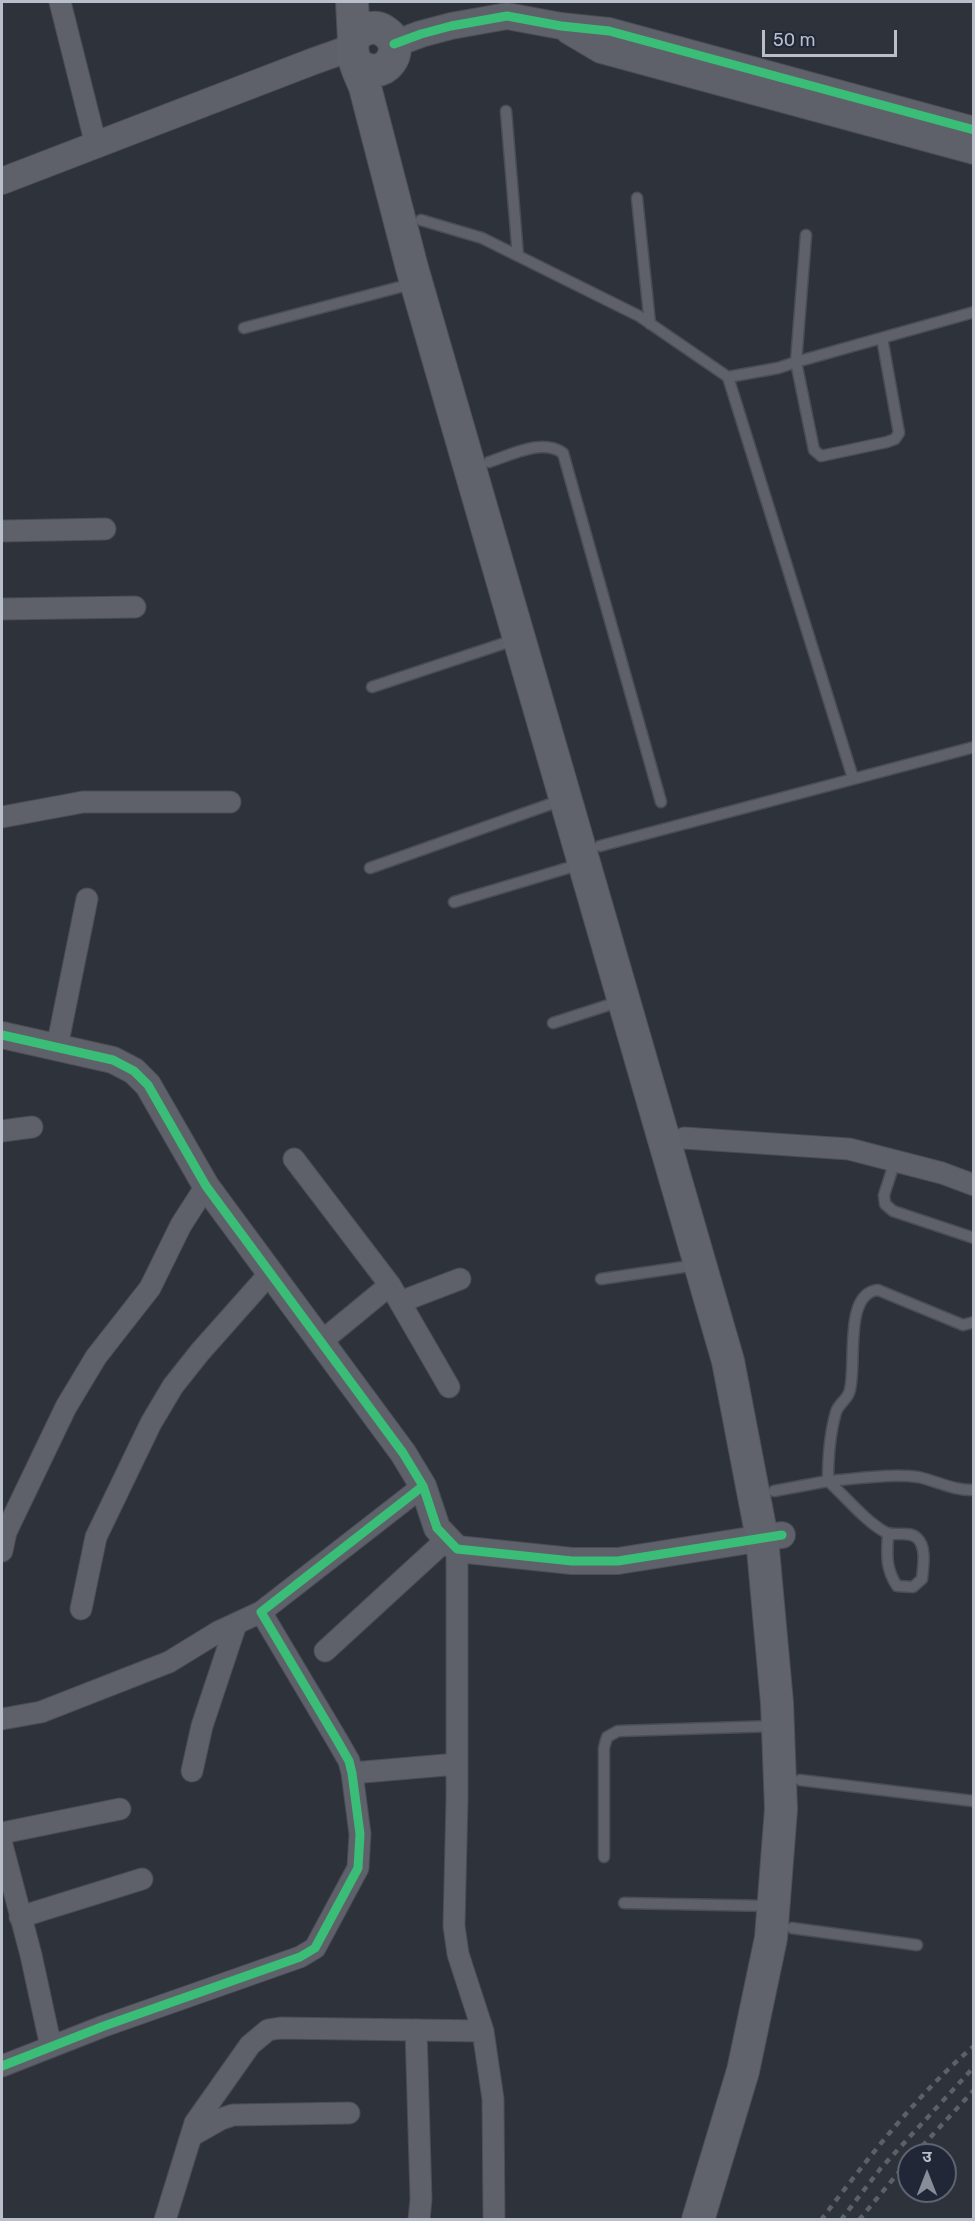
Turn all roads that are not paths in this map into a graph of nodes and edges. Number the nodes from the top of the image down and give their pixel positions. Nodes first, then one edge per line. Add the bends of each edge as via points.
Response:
1 (60, 2) edge
2 (352, 2) edge
3 (375, 2) edge
4 (561, 26) junction
5 (390, 47) junction
6 (354, 50) junction
7 (506, 111) dead end
8 (974, 130) edge
9 (88, 148) junction
10 (974, 151) edge
11 (2, 181) edge
12 (637, 198) dead end
13 (421, 220) junction
14 (806, 235) dead end
15 (518, 256) junction
16 (416, 282) junction
17 (974, 312) edge
18 (650, 324) junction
19 (244, 328) dead end
20 (882, 338) junction
21 (796, 362) junction
22 (728, 377) junction
23 (489, 462) junction
24 (105, 529) dead end
25 (2, 531) edge
26 (135, 606) dead end
27 (2, 609) edge
28 (519, 638) junction
29 (372, 687) dead end
30 (973, 747) edge
31 (853, 778) junction
32 (565, 799) junction
33 (661, 801) dead end
34 (230, 802) dead end
35 (2, 817) edge
36 (592, 855) junction
37 (370, 868) dead end
38 (87, 899) dead end
39 (454, 902) dead end
40 (624, 1000) junction
41 (553, 1023) dead end
42 (2, 1035) edge
43 (57, 1047) junction
44 (32, 1126) dead end
45 (2, 1128) edge
46 (684, 1138) junction
47 (294, 1159) dead end
48 (895, 1161) junction
49 (974, 1185) edge
50 (206, 1186) junction
51 (974, 1238) edge
52 (700, 1265) junction
53 (271, 1272) junction
54 (460, 1279) dead end
55 (601, 1279) dead end
56 (395, 1293) junction
57 (974, 1322) edge
58 (322, 1341) junction
59 (449, 1387) dead end
60 (828, 1481) junction
61 (423, 1486) junction
62 (974, 1490) edge
63 (774, 1491) junction
64 (888, 1533) junction
65 (772, 1536) junction
66 (452, 1544) junction
67 (2, 1551) edge
68 (81, 1609) dead end
69 (261, 1612) junction
70 (236, 1624) junction
71 (325, 1651) dead end
72 (2, 1719) edge
73 (778, 1725) junction
74 (457, 1764) junction
75 (192, 1771) dead end
76 (352, 1773) junction
77 (800, 1780) junction
78 (973, 1801) edge
79 (120, 1809) dead end
80 (2, 1833) edge
81 (2, 1852) edge
82 (604, 1857) dead end
83 (142, 1879) dead end
84 (624, 1903) dead end
85 (20, 1917) junction
86 (783, 1918) junction
87 (917, 1946) dead end
88 (416, 2030) junction
89 (483, 2031) junction
90 (51, 2047) junction
91 (2, 2066) edge
92 (350, 2113) dead end
93 (191, 2136) junction
94 (165, 2220) edge
95 (419, 2220) edge
96 (494, 2220) edge
97 (698, 2220) edge
98 (719, 2220) edge

1 - 9 street
2 - 6 main road
3 - 5 main road
4 - 5 street via 507,16 451,26
4 - 8 street via 609,31
4 - 10 street via 601,50
5 - 6 main road via 376,71 362,68
5 - 13 main road via 389,94
6 - 9 street
6 - 16 main road
7 - 15 lane
9 - 11 street
12 - 18 lane
13 - 15 lane via 482,238
13 - 23 main road
14 - 21 lane
15 - 18 lane
16 - 19 lane
16 - 28 main road
17 - 20 lane
18 - 22 lane
20 - 21 lane
20 - 21 lane via 899,426 896,439 887,442 820,456 814,450
21 - 22 lane
22 - 31 lane
23 - 33 lane via 544,446 563,453
23 - 36 main road
24 - 25 street
26 - 27 street
28 - 29 lane
28 - 32 main road
30 - 31 lane
31 - 36 lane
32 - 36 main road
32 - 37 lane
34 - 35 street via 83,801
36 - 39 lane
36 - 40 main road
36 - 46 main road
38 - 43 street
40 - 41 lane
40 - 52 main road
42 - 43 street
43 - 50 street via 113,1060 134,1071 148,1085
44 - 45 street
46 - 48 street via 849,1149
46 - 63 main road via 748,1357
47 - 56 street
48 - 49 street
48 - 51 lane via 884,1195 885,1204
50 - 53 street
50 - 67 street via 181,1225 150,1288 96,1357 66,1407 6,1532
52 - 55 lane
52 - 65 main road
53 - 58 street
53 - 68 street via 200,1352 151,1423 96,1537
54 - 56 street
56 - 58 street
56 - 59 street
57 - 60 lane via 963,1325 878,1290 863,1296 852,1339 849,1392 836,1411
58 - 61 street
60 - 62 lane via 918,1477 965,1491
60 - 63 lane
60 - 64 lane
61 - 66 street via 437,1528
61 - 69 street
63 - 65 main road
64 - 64 lane via 889,1573 897,1586 913,1587 922,1579 919,1540 909,1534
65 - 66 street via 618,1561 572,1562
65 - 73 main road
65 - 77 main road via 797,1702
66 - 71 street
66 - 74 street
69 - 70 street
69 - 76 street via 349,1761
70 - 72 street via 169,1662 41,1712
70 - 75 street via 202,1726
73 - 82 lane via 618,1731 607,1737
73 - 86 main road
74 - 76 street
74 - 89 street via 454,1926 458,1954
76 - 90 street via 360,1834 358,1868 315,1948 300,1957
77 - 78 lane
77 - 86 main road via 801,1809
79 - 80 street
81 - 85 street
83 - 85 street
84 - 86 lane
85 - 90 street
86 - 87 lane
86 - 97 main road via 771,1938 743,2071
86 - 98 main road via 762,2076
88 - 89 street
88 - 93 street via 268,2030 250,2045 195,2123
88 - 95 street
89 - 96 street via 493,2099
90 - 91 street
92 - 93 street via 233,2115
93 - 94 street

